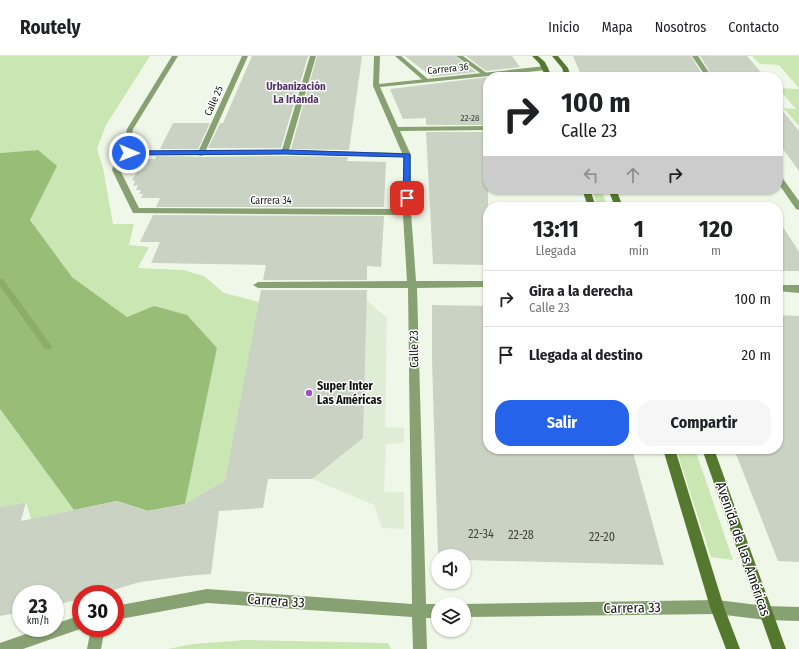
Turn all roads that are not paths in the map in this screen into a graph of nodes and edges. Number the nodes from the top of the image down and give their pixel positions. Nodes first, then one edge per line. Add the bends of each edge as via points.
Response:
1 (176, 56) edge
2 (245, 56) edge
3 (313, 56) edge
4 (377, 56) edge
5 (398, 56) edge
6 (459, 56) edge
7 (535, 56) edge
8 (555, 56) edge
9 (695, 56) edge
10 (546, 68) junction
11 (505, 72) edge
12 (547, 72) edge
13 (566, 72) edge
14 (706, 72) edge
15 (483, 73) edge
16 (483, 74) edge
17 (428, 81) junction
18 (376, 86) junction
19 (483, 128) edge
20 (396, 129) junction
21 (285, 152) junction
22 (129, 153) junction
23 (201, 154) junction
24 (407, 155) junction
25 (783, 185) edge
26 (799, 207) edge
27 (407, 212) junction
28 (412, 284) junction
29 (483, 284) edge
30 (258, 285) dead end
31 (783, 288) edge
32 (799, 289) edge
33 (670, 454) edge
34 (710, 454) edge
35 (717, 607) junction
36 (471, 610) edge
37 (124, 611) edge
38 (420, 611) junction
39 (431, 611) edge
40 (766, 613) junction
41 (799, 614) edge
42 (72, 625) edge
43 (96, 637) edge
44 (3, 649) edge
45 (94, 649) edge
46 (420, 649) edge
47 (733, 649) edge
48 (779, 649) edge

1 - 22 street via 130,129
2 - 23 street, Calle 25
3 - 21 street
4 - 18 street, Calle 23
5 - 17 street
6 - 15 street
7 - 10 main road
8 - 13 main road
9 - 14 street
10 - 11 street, Carrera 36
10 - 12 main road
16 - 17 street, Carrera 36
17 - 18 street, Carrera 36
18 - 20 street, Calle 23
19 - 20 street
20 - 24 street, Calle 23
21 - 23 street
21 - 24 street
22 - 23 street
22 - 27 street, Carrera 34 via 118,161 116,170 136,211
24 - 27 street, Calle 23
25 - 26 street
27 - 28 street, Calle 23
28 - 29 street
28 - 30 street
28 - 38 street, Calle 23
31 - 32 street
33 - 35 main road
34 - 40 main road, Avenida de Las Américas
35 - 36 street, Carrera 33
35 - 40 street, Carrera 33
35 - 47 main road
37 - 38 street, Carrera 33 via 206,596
38 - 39 street, Carrera 33
38 - 46 street, Calle 23
40 - 41 street, Carrera 33
40 - 48 main road, Avenida de Las Américas
42 - 44 street
43 - 45 street

